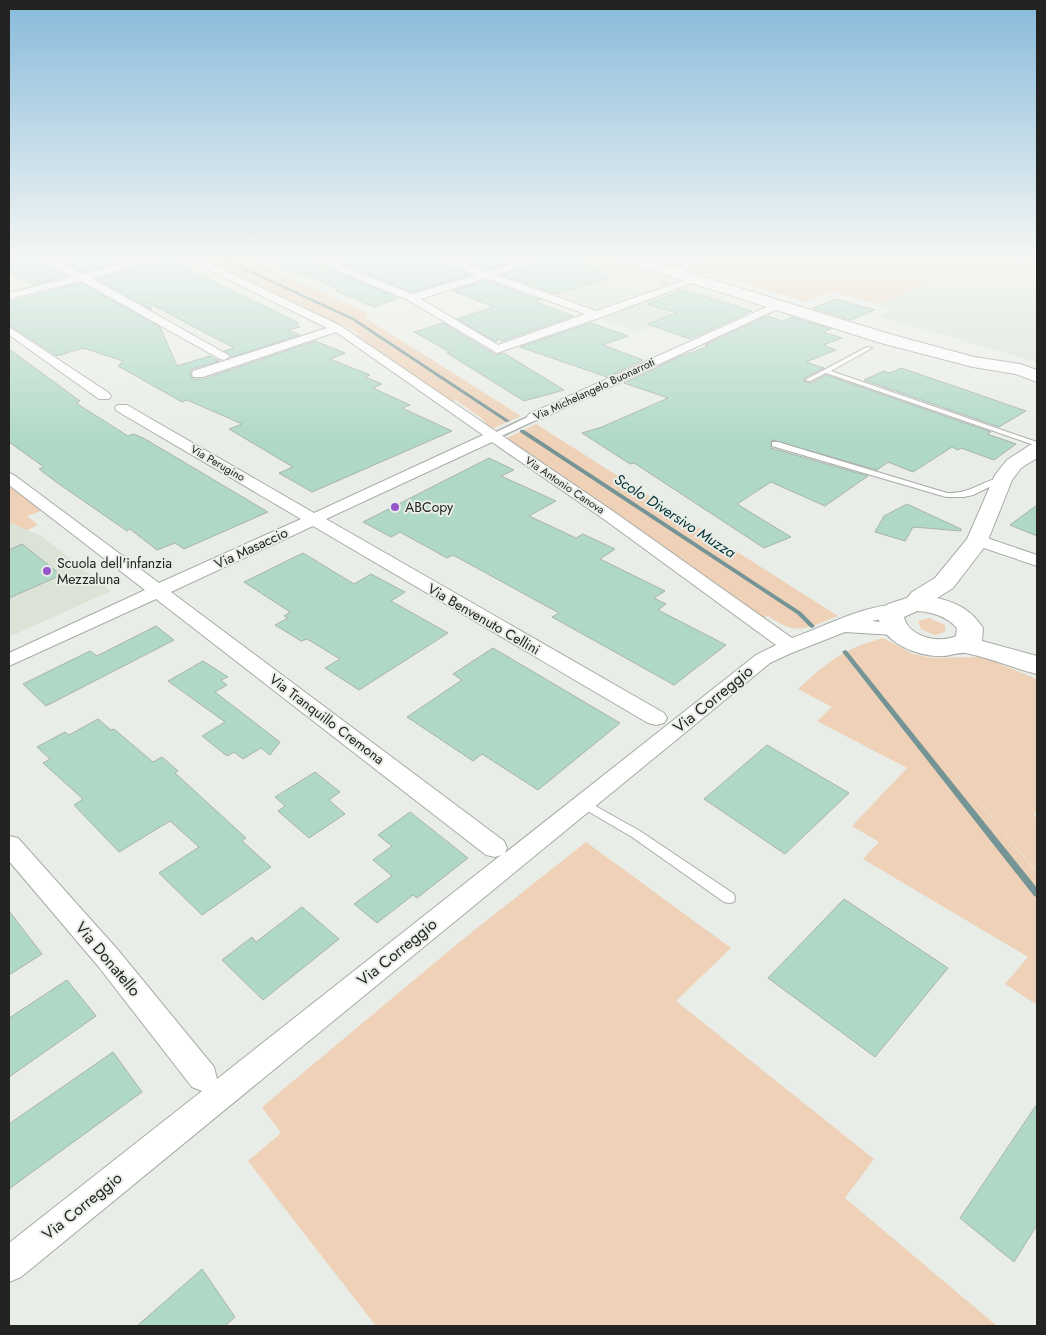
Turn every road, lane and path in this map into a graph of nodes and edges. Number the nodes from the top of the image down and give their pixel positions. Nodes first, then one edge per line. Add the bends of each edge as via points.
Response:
1 (158, 318) edge
2 (317, 318) edge
3 (446, 318) edge
4 (588, 318) edge
5 (749, 318) edge
6 (821, 318) edge
7 (337, 328) junction
8 (9, 330) edge
9 (869, 348) dead end
10 (224, 356) dead end
11 (1029, 369) edge
12 (826, 371) junction
13 (198, 374) dead end
14 (808, 380) dead end
15 (1030, 385) edge
16 (104, 396) dead end
17 (122, 408) dead end
18 (534, 417) joint
19 (493, 436) junction
20 (775, 444) dead end
21 (1037, 444) edge
22 (1037, 449) edge
23 (9, 478) edge
24 (1002, 479) junction
25 (313, 519) junction
26 (978, 540) junction
27 (1037, 561) edge
28 (944, 583) junction
29 (159, 591) junction
30 (902, 614) junction
31 (963, 628) junction
32 (790, 646) junction
33 (9, 660) edge
34 (1037, 663) edge
35 (656, 718) dead end
36 (583, 803) junction
37 (9, 845) edge
38 (495, 848) dead end
39 (729, 898) dead end
40 (203, 1077) dead end
41 (9, 1265) edge

1 - 10 street
2 - 7 street, Via Antonio Canova
3 - 4 street via 497,349
5 - 18 street, Via Michelangelo Buonarroti
6 - 11 main road via 994,375
7 - 13 street
7 - 19 street, Via Antonio Canova
8 - 16 street
9 - 12 lane
11 - 15 main road
12 - 14 lane
12 - 21 lane
17 - 25 street, Via Perugino
18 - 19 street, Via Michelangelo Buonarroti
19 - 25 street, Via Masaccio
19 - 32 street, Via Antonio Canova
20 - 24 lane via 946,495 970,495 989,482
22 - 24 main road via 1014,464
23 - 29 street, Via Tranquillo Cremona
24 - 26 main road
25 - 29 street, Via Masaccio
25 - 35 street, Via Benvenuto Cellini
26 - 27 street
26 - 28 main road
28 - 30 main road
28 - 31 main road
29 - 33 street, Via Masaccio
29 - 38 street, Via Tranquillo Cremona
30 - 31 main road via 937,605
30 - 31 main road via 914,642 927,646 940,648
30 - 32 street, Via Correggio via 866,626 841,627
31 - 34 main road
32 - 36 street, Via Correggio via 777,650 756,665
36 - 39 lane via 636,834
36 - 41 street, Via Correggio
37 - 40 street, Via Donatello via 108,958

